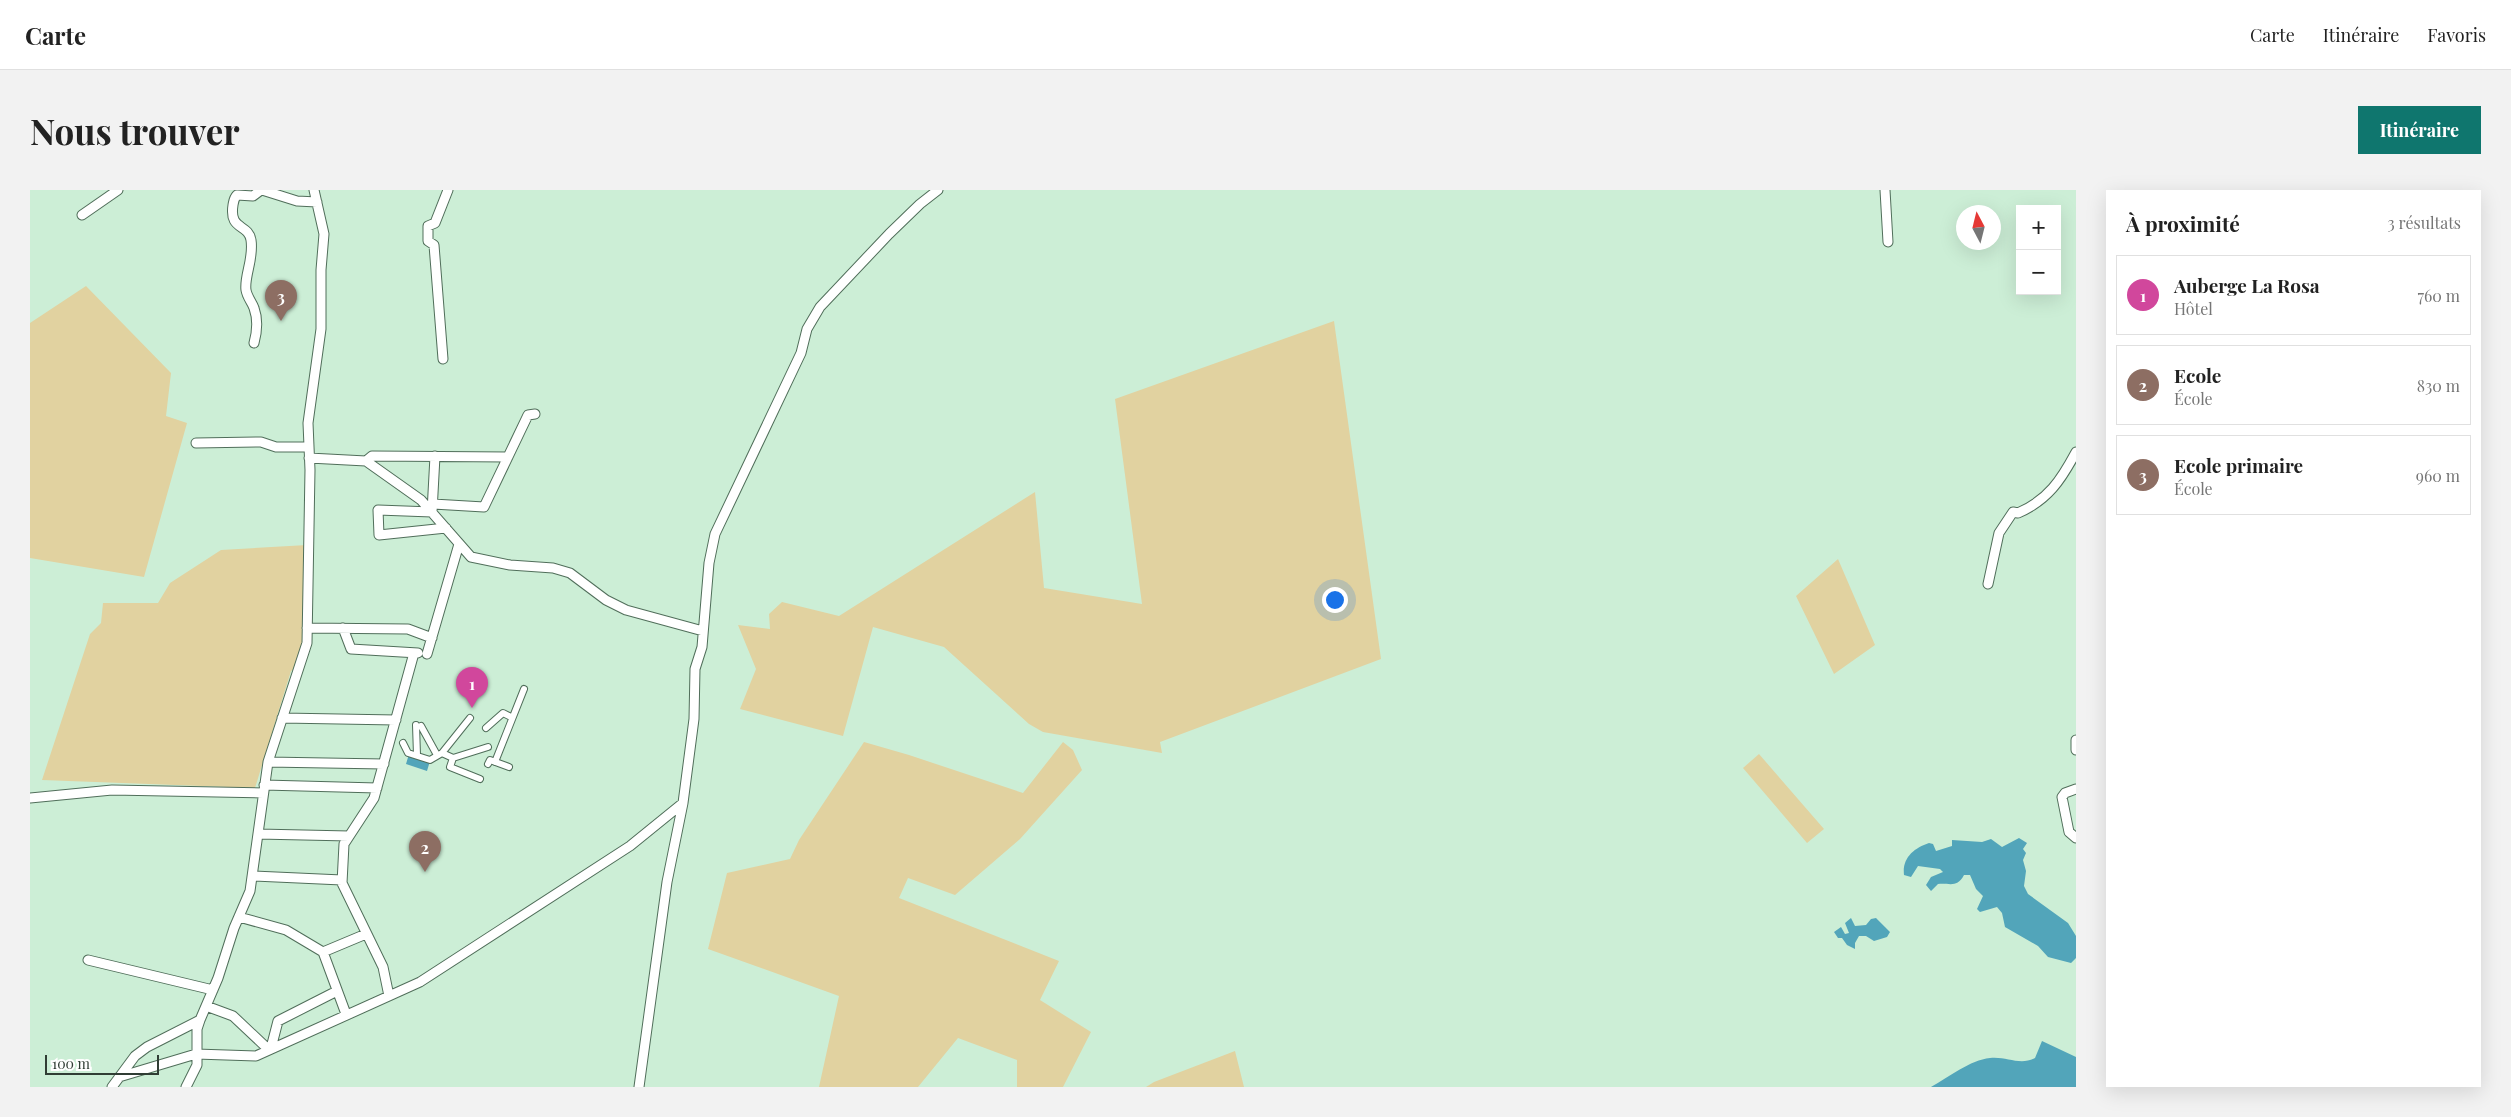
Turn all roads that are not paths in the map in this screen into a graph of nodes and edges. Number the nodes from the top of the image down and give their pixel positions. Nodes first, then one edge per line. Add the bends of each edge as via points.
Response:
1 (118, 190) edge
2 (261, 190) edge
3 (314, 190) edge
4 (448, 190) edge
5 (938, 190) edge
6 (1885, 190) edge
7 (317, 202) junction
8 (82, 215) dead end
9 (1888, 242) dead end
10 (254, 343) dead end
11 (443, 359) dead end
12 (535, 414) dead end
13 (196, 443) dead end
14 (308, 447) junction
15 (2076, 452) edge
16 (436, 456) junction
17 (508, 457) junction
18 (309, 458) junction
19 (366, 461) junction
20 (433, 508) junction
21 (446, 528) junction
22 (459, 544) junction
23 (1988, 584) dead end
24 (307, 628) junction
25 (343, 628) junction
26 (703, 631) junction
27 (432, 638) junction
28 (414, 653) junction
29 (524, 689) dead end
30 (511, 717) junction
31 (282, 718) junction
32 (470, 718) dead end
33 (396, 720) junction
34 (486, 728) dead end
35 (2076, 740) edge
36 (403, 743) dead end
37 (488, 748) dead end
38 (2076, 750) edge
39 (440, 754) junction
40 (418, 756) junction
41 (453, 758) junction
42 (268, 762) junction
43 (384, 764) junction
44 (507, 765) dead end
45 (480, 779) dead end
46 (377, 788) junction
47 (263, 789) junction
48 (2076, 789) edge
49 (30, 798) edge
50 (683, 803) junction
51 (258, 834) junction
52 (349, 836) junction
53 (2076, 838) edge
54 (253, 876) junction
55 (342, 880) junction
56 (239, 917) junction
57 (366, 934) junction
58 (323, 952) junction
59 (88, 960) dead end
60 (213, 990) junction
61 (338, 991) junction
62 (389, 996) junction
63 (206, 1006) junction
64 (346, 1014) junction
65 (200, 1020) junction
66 (270, 1048) junction
67 (196, 1054) junction
68 (119, 1077) junction
69 (112, 1087) edge
70 (186, 1087) edge
71 (639, 1087) edge

1 - 8 street
2 - 7 street via 298,201
2 - 10 street via 253,196 237,195 232,216 251,241 252,260 246,292 256,314
3 - 7 street
4 - 11 street via 435,223 428,226 428,241 434,245
5 - 26 street via 889,234 820,307 811,321 801,353 715,534
6 - 9 street
7 - 14 street via 324,234 321,329 308,423
12 - 17 street via 528,415
13 - 14 street via 261,442 276,447
14 - 18 street
15 - 23 street via 2041,501 2010,516 1999,533
16 - 17 street
16 - 19 street via 372,456
16 - 20 street
17 - 20 street via 484,507
18 - 19 street
18 - 24 street
19 - 20 street
20 - 21 street
20 - 21 street via 378,510 379,535
21 - 22 street
22 - 26 street via 471,557 510,565 553,568 570,574 626,610
22 - 27 street
24 - 25 street
24 - 31 street via 307,643
25 - 27 street via 408,629
25 - 28 street via 351,649
26 - 50 street via 701,653 695,669 694,719
27 - 28 street via 428,654
28 - 33 street
29 - 30 street
30 - 34 street via 503,714
30 - 44 street via 491,763
31 - 33 street
31 - 42 street
32 - 39 street
33 - 43 street
35 - 38 street
36 - 40 street via 408,752
37 - 41 street
39 - 40 street via 430,760
39 - 40 street via 418,726 413,731
39 - 41 street
41 - 45 street via 450,767
42 - 43 street
42 - 47 street
43 - 46 street
46 - 47 street
46 - 52 street
47 - 49 street via 112,790
47 - 51 street
48 - 53 street via 2062,797 2069,832
50 - 62 street via 630,846 420,982
50 - 71 street via 667,882
51 - 52 street
51 - 54 street
52 - 55 street via 344,844
54 - 55 street
54 - 56 street
55 - 57 street
56 - 58 street via 286,930
56 - 60 street
57 - 58 street
57 - 62 street via 383,967
58 - 61 street
59 - 60 street
60 - 63 street
61 - 64 street
61 - 66 street via 278,1021
62 - 64 street
63 - 65 street
63 - 66 street via 233,1016
64 - 66 street
65 - 67 street
65 - 68 street via 147,1046
66 - 67 street via 256,1056
67 - 68 street
67 - 70 street via 197,1066
68 - 69 street

